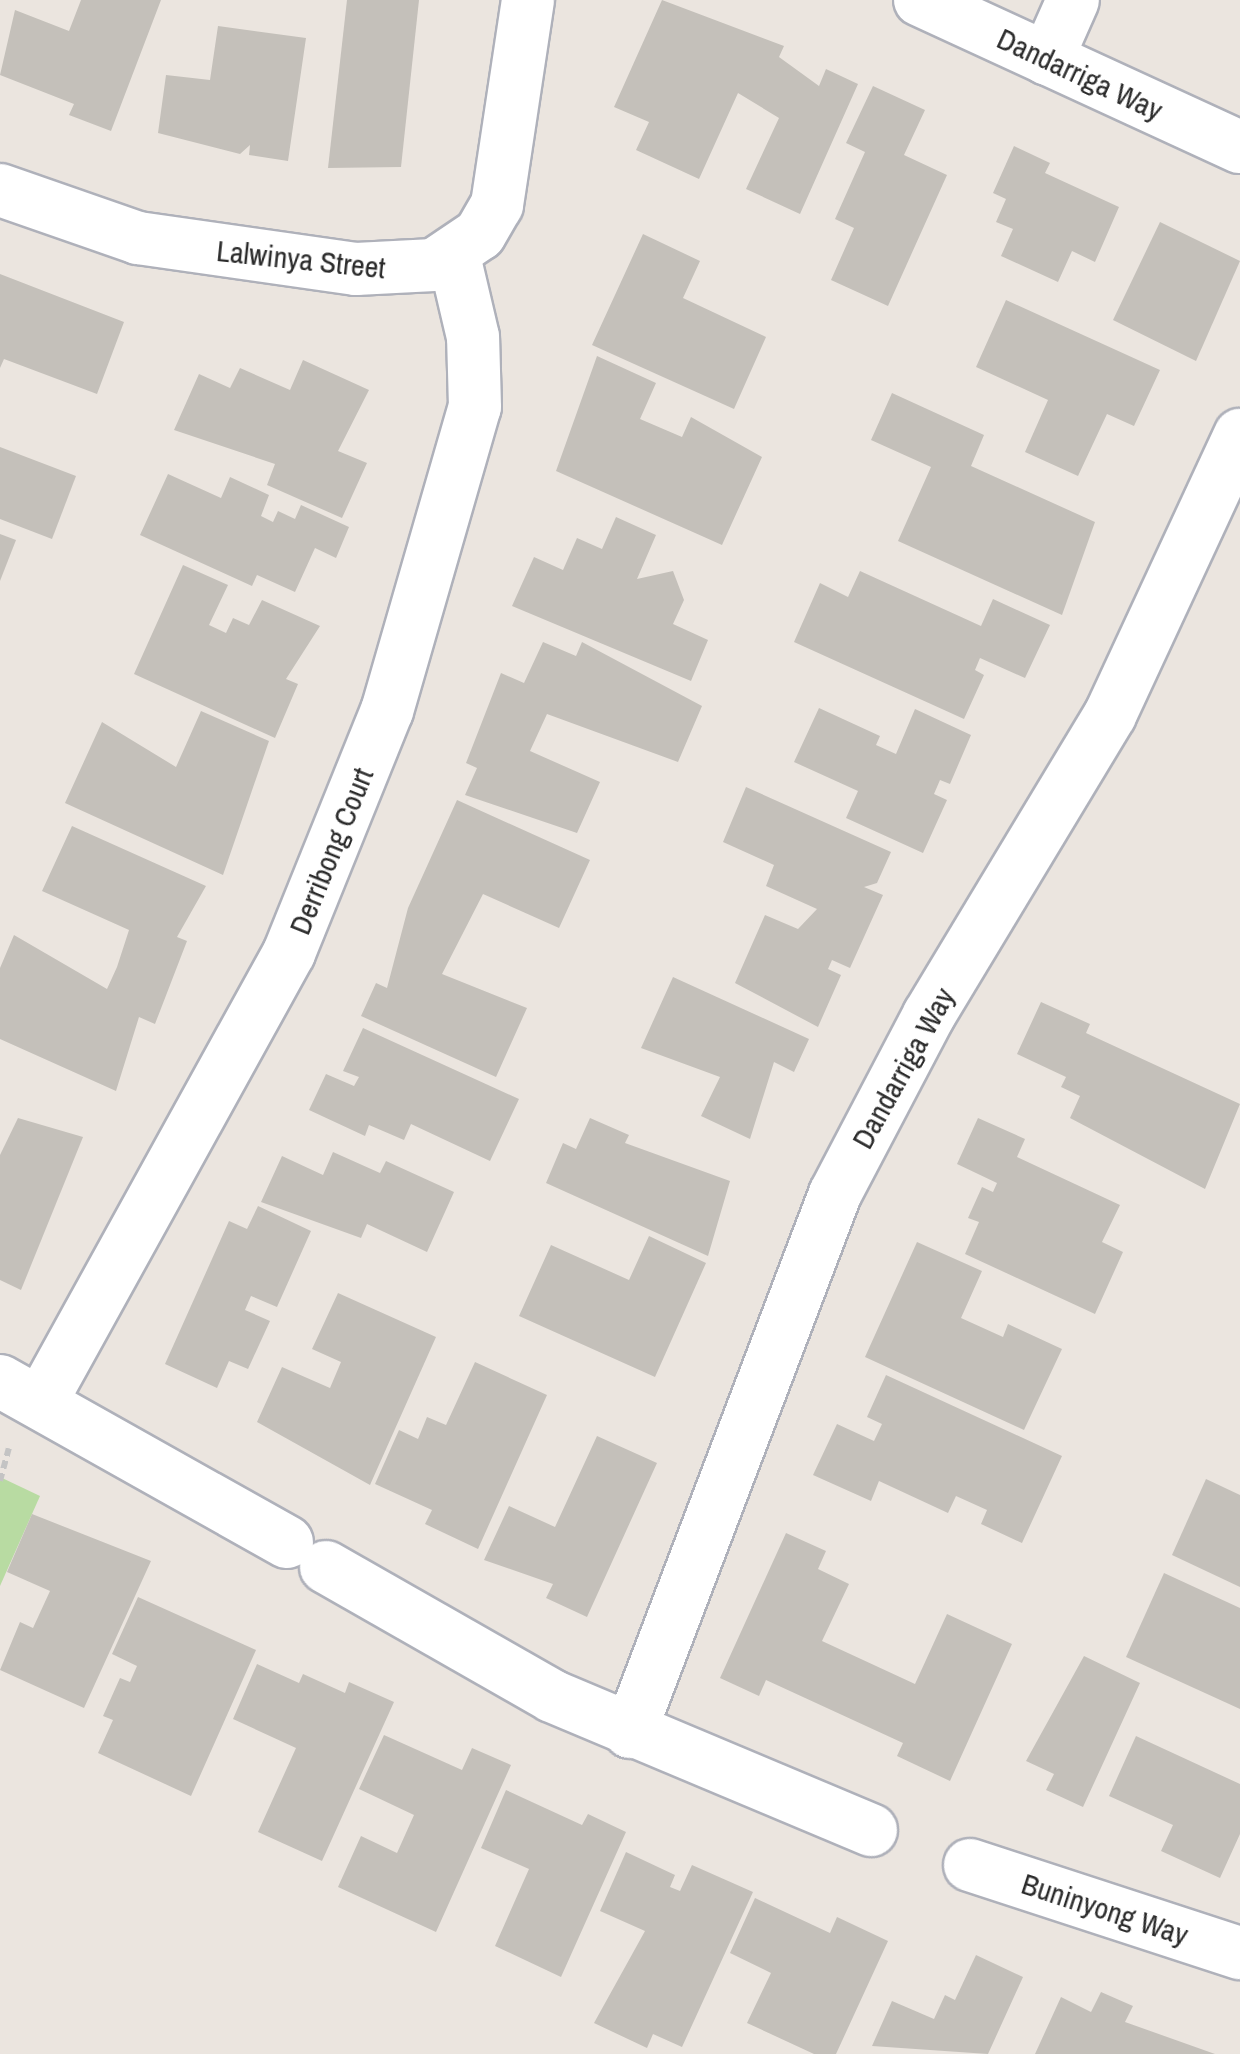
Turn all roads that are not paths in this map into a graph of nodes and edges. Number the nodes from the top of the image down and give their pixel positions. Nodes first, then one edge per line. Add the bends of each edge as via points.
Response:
1 (528, 0) edge
2 (920, 0) edge
3 (1073, 0) edge
4 (1047, 58) junction
5 (1240, 147) edge
6 (0, 190) edge
7 (454, 256) junction
8 (1240, 436) edge
9 (21, 1391) edge
10 (630, 1732) junction
11 (871, 1830) dead end
12 (970, 1865) dead end
13 (1240, 1954) edge

1 - 7 street via 502,188 480,234
2 - 4 street, Dandarriga Way
3 - 4 street
4 - 5 street, Dandarriga Way
6 - 7 street, Lalwinya Street via 187,246 356,270 407,270
7 - 9 street, Derribong Court via 473,338 475,408 387,711 289,953
8 - 10 street, Dandarriga Way via 1110,715 929,1015 835,1194
9 - 10 street, Derribong Court via 490,1665
10 - 11 street
12 - 13 street, Buninyong Way

